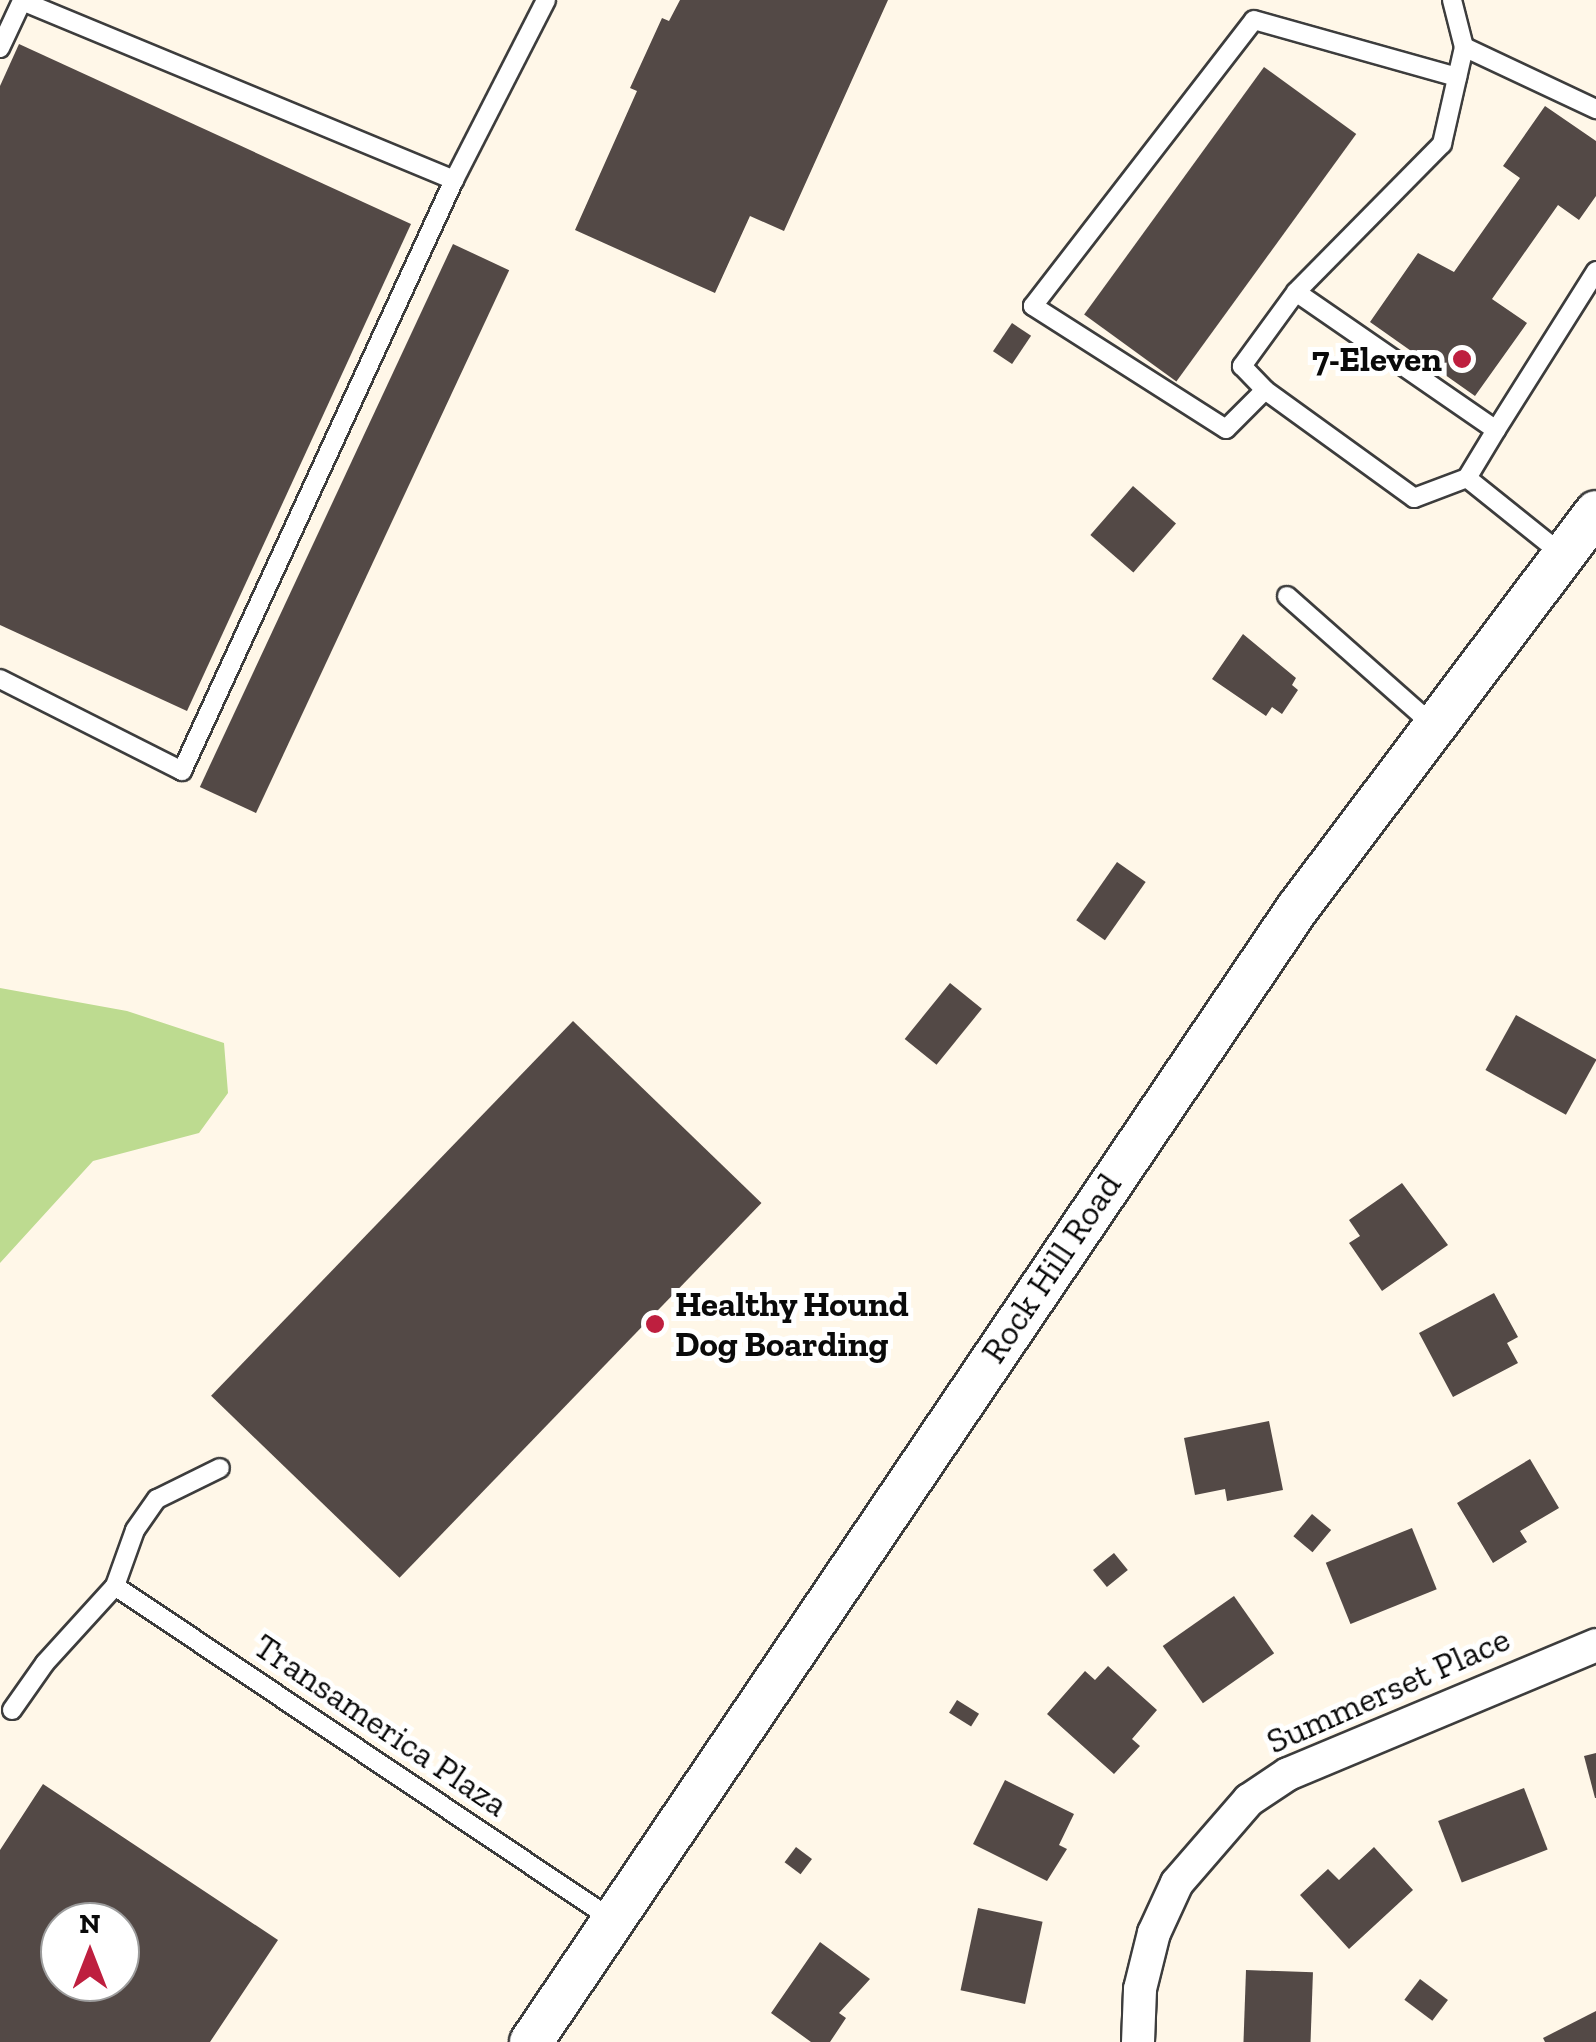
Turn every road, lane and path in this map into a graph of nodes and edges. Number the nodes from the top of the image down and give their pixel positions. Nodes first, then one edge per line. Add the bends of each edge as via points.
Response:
1 (546, 0) edge
2 (1452, 0) edge
3 (0, 48) edge
4 (1464, 48) junction
5 (1457, 77) junction
6 (1596, 108) edge
7 (454, 180) junction
8 (1596, 272) edge
9 (1296, 292) junction
10 (1265, 390) junction
11 (1496, 430) junction
12 (1466, 478) junction
13 (1596, 512) edge
14 (1564, 555) junction
15 (1287, 596) dead end
16 (0, 679) edge
17 (1434, 726) junction
18 (220, 1468) dead end
19 (115, 1586) junction
20 (1596, 1644) edge
21 (12, 1710) dead end
22 (610, 1918) junction
23 (531, 2042) edge
24 (1138, 2042) edge

1 - 7 lane
2 - 4 lane
3 - 7 lane via 22,1
4 - 5 lane
4 - 6 lane
5 - 9 lane via 1442,144
5 - 10 lane via 1254,20 1033,306 1226,429
7 - 16 lane via 182,771
8 - 11 lane
9 - 10 lane via 1242,366
9 - 11 lane
10 - 12 lane via 1414,498
11 - 12 lane
12 - 14 lane
13 - 14 street, Rock Hill Road
14 - 17 street, Rock Hill Road
15 - 17 lane
17 - 22 street, Rock Hill Road via 1286,926
18 - 19 lane via 157,1499 135,1530
19 - 21 lane via 44,1662
19 - 22 lane, Transamerica Plaza
20 - 24 street, Summerset Place via 1288,1774 1249,1800 1209,1839 1162,1916 1140,1989
22 - 23 street, Rock Hill Road

